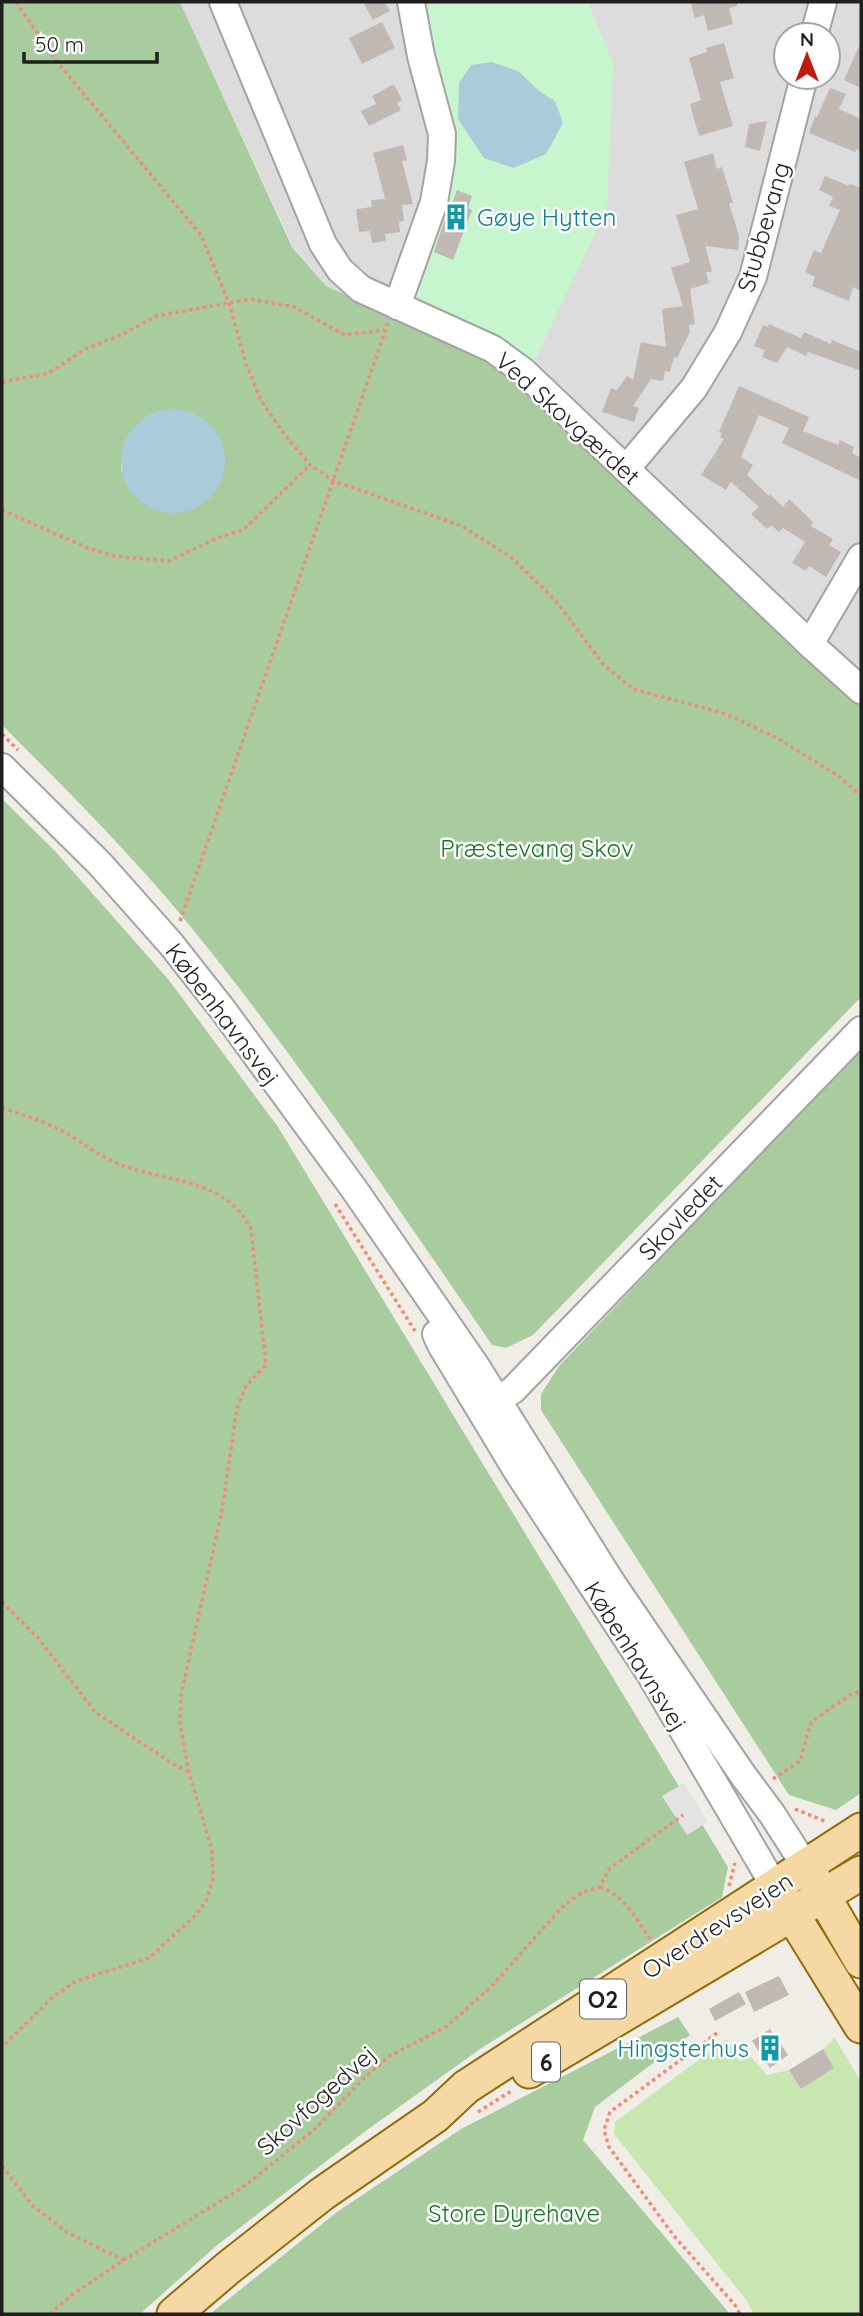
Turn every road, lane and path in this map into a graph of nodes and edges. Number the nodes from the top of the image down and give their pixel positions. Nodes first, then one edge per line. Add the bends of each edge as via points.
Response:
1 (16, 2) edge
2 (223, 2) edge
3 (411, 2) edge
4 (823, 2) edge
5 (818, 21) edge
6 (800, 91) edge
7 (229, 303) junction
8 (397, 306) junction
9 (384, 330) junction
10 (2, 382) edge
11 (310, 465) junction
12 (626, 468) junction
13 (334, 481) junction
14 (2, 510) edge
15 (861, 557) edge
16 (810, 644) junction
17 (861, 690) edge
18 (2, 767) edge
19 (861, 796) edge
20 (171, 944) junction
21 (861, 1030) edge
22 (2, 1108) edge
23 (489, 1406) junction
24 (2, 1602) edge
25 (861, 1691) edge
26 (189, 1772) junction
27 (771, 1780) dead end
28 (789, 1806) dead end
29 (683, 1815) dead end
30 (849, 1828) edge
31 (735, 1861) dead end
32 (806, 1867) junction
33 (861, 1874) edge
34 (775, 1886) junction
35 (600, 1887) junction
36 (729, 1887) dead end
37 (824, 1896) junction
38 (793, 1916) junction
39 (664, 1961) junction
40 (861, 1961) edge
41 (861, 2026) edge
42 (717, 2032) dead end
43 (2, 2047) edge
44 (514, 2089) dead end
45 (435, 2116) junction
46 (470, 2117) dead end
47 (2, 2165) edge
48 (124, 2260) junction
49 (50, 2314) edge
50 (174, 2314) edge
51 (740, 2314) edge

1 - 7 path via 59,64 201,235
2 - 8 street, Ved Skovgærdet via 323,244 340,270 361,289
3 - 8 street via 442,134 441,161 434,202
4 - 5 street
6 - 12 street, Stubbevang via 753,276 733,321 694,388
7 - 9 path via 251,299 294,307 345,335
7 - 10 path via 157,316 85,349 49,373
7 - 11 path via 261,401
8 - 9 path
8 - 12 street, Ved Skovgærdet via 493,349 523,371
9 - 13 path
11 - 13 path
11 - 14 path via 243,530 169,561 114,556
12 - 16 street, Ved Skovgærdet
13 - 19 path via 462,526 512,558 556,601 603,664 633,689 726,714 779,739
13 - 20 path
15 - 16 street
16 - 17 street, Ved Skovgærdet
18 - 20 street, Københavnsvej via 100,864
20 - 23 street, Københavnsvej via 346,1178 417,1283
21 - 23 street, Skovledet via 513,1390
22 - 26 path via 59,1129 113,1162 194,1183 221,1196 243,1212 251,1229 266,1365 246,1386 237,1409 221,1516 185,1673 180,1725
23 - 32 street, Københavnsvej
23 - 34 street, Københavnsvej
24 - 26 path via 38,1638 95,1712
25 - 27 path via 811,1722 800,1761
26 - 43 path via 212,1850 213,1879 206,1901 149,1958 76,1981
28 - 30 path
29 - 35 path, Skovfogedvej via 609,1869
30 - 32 main road, Overdrevsvejen
31 - 36 path
32 - 34 main road, Overdrevsvejen / O2
32 - 37 main road, Københavnsvej
33 - 37 main road, Overdrevsvejen / 6
34 - 38 main road, Københavnsvej
34 - 39 main road, Overdrevsvejen / O2
35 - 39 path via 625,1903
35 - 48 path, Skovfogedvej via 581,1893 561,1908 492,1986 447,2026 388,2057 314,2129 242,2188
37 - 38 main road, Overdrevsvejen / 6
37 - 40 main road, Københavnsvej
38 - 41 main road, Københavnsvej
38 - 45 main road, Overdrevsvejen / 6 via 539,2066
39 - 45 main road, Overdrevsvejen / O2 via 466,2087
42 - 51 path via 610,2112 604,2130 609,2147 674,2236
44 - 46 path
45 - 50 main road, Overdrevsvejen / 6 via 321,2194
47 - 48 path via 33,2206 68,2233
48 - 49 path, Skovfogedvej

